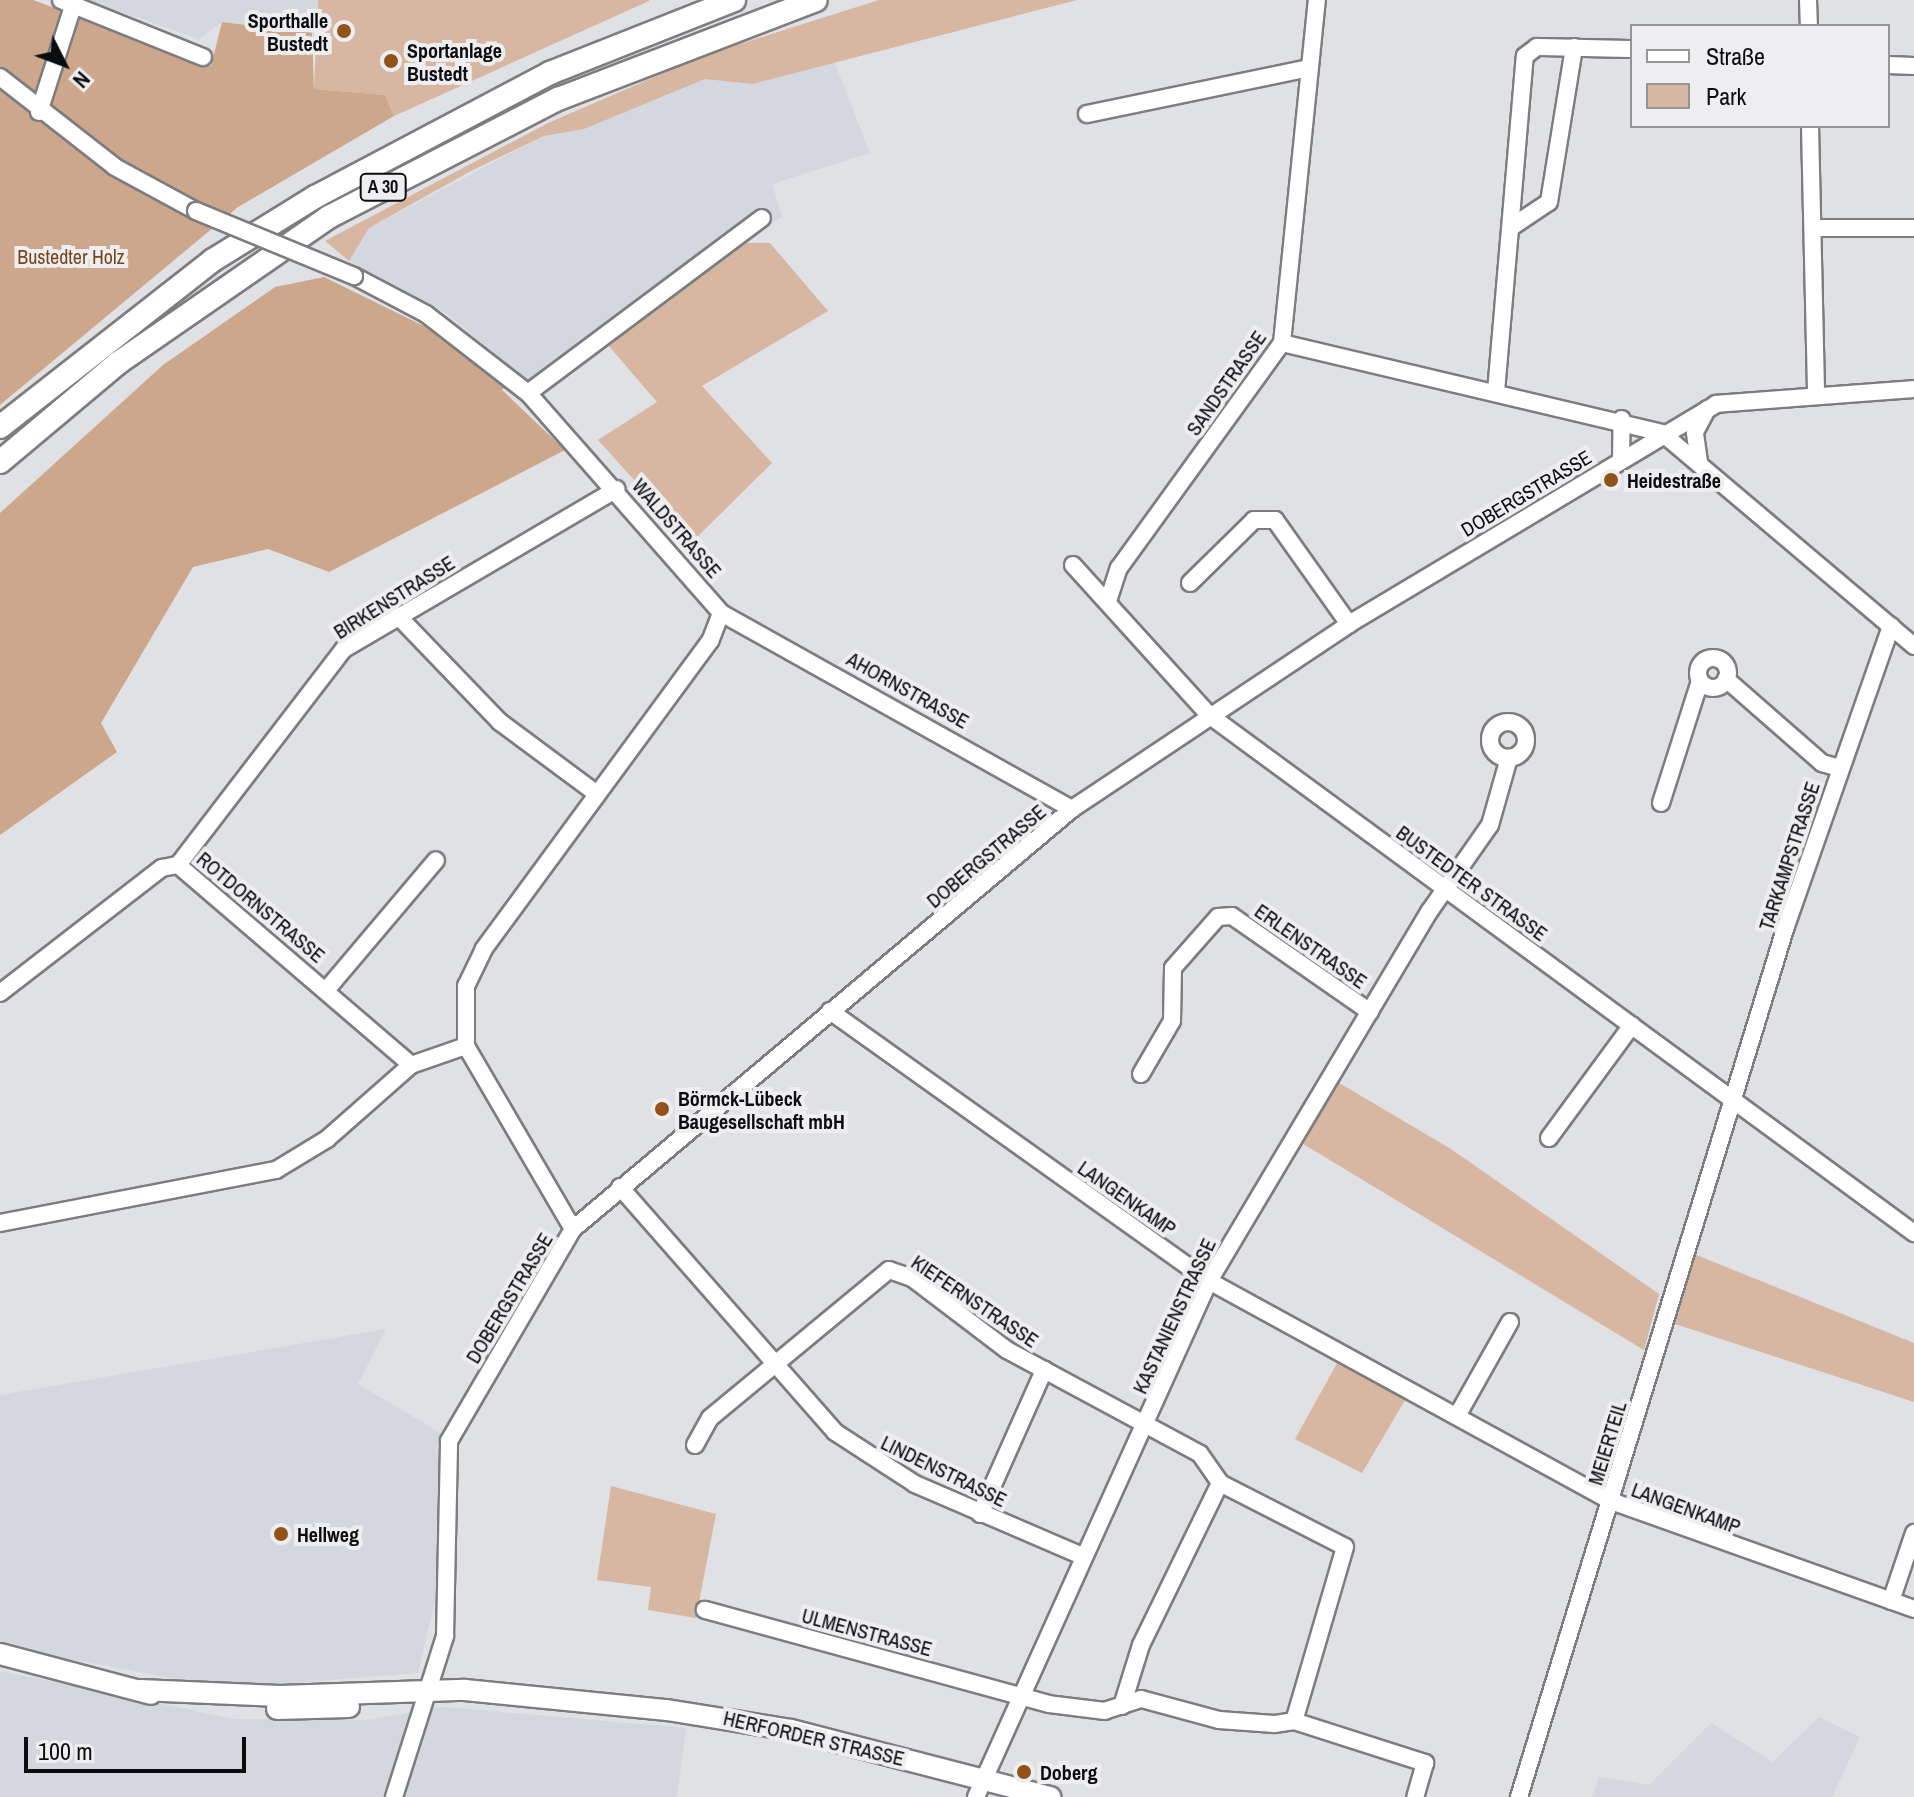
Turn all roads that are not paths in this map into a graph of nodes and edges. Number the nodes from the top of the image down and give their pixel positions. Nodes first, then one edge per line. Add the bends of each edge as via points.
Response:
1 (734, 0) edge
2 (816, 0) edge
3 (1317, 0) edge
4 (1808, 0) edge
5 (70, 2) edge
6 (1809, 24) edge
7 (1574, 47) junction
8 (1630, 49) edge
9 (203, 57) dead end
10 (1890, 65) edge
11 (1914, 66) edge
12 (1309, 68) junction
13 (0, 77) edge
14 (39, 112) junction
15 (1087, 114) dead end
16 (1810, 128) edge
17 (762, 218) dead end
18 (1513, 226) junction
19 (1813, 228) junction
20 (1914, 228) edge
21 (1282, 343) junction
22 (1914, 389) edge
23 (1496, 392) junction
24 (528, 393) junction
25 (1816, 396) junction
26 (1708, 408) junction
27 (1622, 419) junction
28 (0, 427) edge
29 (1662, 433) junction
30 (1621, 458) junction
31 (0, 462) edge
32 (1699, 462) junction
33 (617, 489) junction
34 (1073, 565) dead end
35 (1190, 583) dead end
36 (1109, 598) junction
37 (721, 613) junction
38 (398, 616) junction
39 (1349, 624) junction
40 (1891, 626) junction
41 (1914, 646) edge
42 (1726, 679) junction
43 (1700, 681) junction
44 (1209, 715) junction
45 (1509, 758) dead end
46 (1839, 768) junction
47 (597, 794) junction
48 (1661, 803) dead end
49 (1072, 809) junction
50 (436, 860) dead end
51 (178, 865) junction
52 (1443, 891) junction
53 (328, 988) junction
54 (0, 993) edge
55 (830, 1011) junction
56 (1370, 1012) junction
57 (1632, 1025) junction
58 (466, 1046) junction
59 (411, 1065) junction
60 (1141, 1074) dead end
61 (1733, 1102) junction
62 (1549, 1138) dead end
63 (620, 1187) junction
64 (0, 1223) edge
65 (573, 1229) junction
66 (1914, 1233) edge
67 (1209, 1281) junction
68 (1510, 1322) dead end
69 (772, 1363) junction
70 (1044, 1370) junction
71 (1457, 1416) junction
72 (1142, 1422) junction
73 (695, 1445) dead end
74 (1220, 1483) junction
75 (1611, 1501) junction
76 (980, 1514) junction
77 (1914, 1533) edge
78 (1082, 1556) junction
79 (1891, 1601) junction
80 (1914, 1609) edge
81 (705, 1610) dead end
82 (0, 1654) edge
83 (429, 1692) junction
84 (1021, 1693) junction
85 (1122, 1706) junction
86 (1294, 1721) junction
87 (980, 1788) edge
88 (394, 1797) edge
89 (1051, 1797) edge
90 (1415, 1797) edge
91 (1519, 1797) edge

1 - 28 highway, A 30 via 550,73 315,197 200,270
2 - 31 highway, A 30 via 558,99 329,217 118,363
3 - 12 street, SANDSTRASSE
4 - 6 street
5 - 9 street
5 - 14 street
7 - 8 street
7 - 18 street via 1549,202
7 - 18 street via 1537,47 1525,56
10 - 11 street
12 - 15 street
12 - 21 street, SANDSTRASSE
13 - 14 street, WALDSTRASSE
14 - 24 street, WALDSTRASSE, bridge via 115,167 196,211 354,276 426,314
16 - 19 street
17 - 24 street
18 - 23 street
19 - 20 street
19 - 25 street
21 - 23 street
21 - 36 street, SANDSTRASSE via 1119,568
22 - 25 street, DOBERGSTRASSE
23 - 27 street
24 - 33 street, WALDSTRASSE
25 - 26 street, DOBERGSTRASSE
26 - 29 street, DOBERGSTRASSE
26 - 32 street via 1695,432
27 - 29 street
27 - 30 street
29 - 30 street, DOBERGSTRASSE
29 - 32 street
30 - 39 street, DOBERGSTRASSE
32 - 40 street
33 - 37 street, WALDSTRASSE
33 - 38 street, BIRKENSTRASSE
34 - 36 street, BUSTEDTER STRASSE
35 - 39 street via 1254,520 1275,520
36 - 44 street, BUSTEDTER STRASSE
37 - 47 street via 710,641
37 - 49 street, AHORNSTRASSE
38 - 47 street via 500,722
38 - 51 street, BIRKENSTRASSE via 344,649
39 - 44 street, DOBERGSTRASSE
40 - 41 street
40 - 46 street, TARKAMPSTRASSE
42 - 43 street via 1716,687
42 - 43 street via 1725,664 1711,658 1699,666
42 - 46 street via 1822,763
43 - 48 street
44 - 49 street, DOBERGSTRASSE
44 - 52 street, BUSTEDTER STRASSE
45 - 52 street, KASTANIENSTRASSE via 1490,825
46 - 61 street, TARKAMPSTRASSE
47 - 58 street via 472,969 462,1004
49 - 55 street, DOBERGSTRASSE
50 - 53 street
51 - 53 street, ROTDORNSTRASSE
51 - 54 street, ROTDORNSTRASSE via 162,868
52 - 56 street, KASTANIENSTRASSE
52 - 57 street, BUSTEDTER STRASSE
53 - 59 street, ROTDORNSTRASSE
55 - 63 street, DOBERGSTRASSE
55 - 67 street, LANGENKAMP
56 - 60 street, ERLENSTRASSE via 1232,916 1218,917 1173,968 1172,1021
56 - 67 street, KASTANIENSTRASSE
57 - 61 street, BUSTEDTER STRASSE
57 - 62 street
58 - 59 street
58 - 65 street
59 - 64 street via 327,1139 276,1170
61 - 66 street, BUSTEDTER STRASSE
61 - 75 street, MEIERTEIL
63 - 65 street, DOBERGSTRASSE
63 - 69 street, LINDENSTRASSE
65 - 83 street, DOBERGSTRASSE via 449,1441 449,1603
67 - 71 street, LANGENKAMP
67 - 72 street, KASTANIENSTRASSE via 1157,1406
68 - 71 street
69 - 70 street, KIEFERNSTRASSE via 889,1270
69 - 73 street via 710,1418
69 - 76 street, LINDENSTRASSE via 867,1456
70 - 72 street, KIEFERNSTRASSE
70 - 76 street, KIEFERNSTRASSE
71 - 75 street, LANGENKAMP
72 - 74 street, KIEFERNSTRASSE via 1200,1454
72 - 78 street, KASTANIENSTRASSE
74 - 85 street via 1141,1645
74 - 86 street via 1345,1547
75 - 79 street, LANGENKAMP
75 - 91 street, MEIERTEIL
76 - 78 street, LINDENSTRASSE
77 - 79 street
78 - 84 street, KASTANIENSTRASSE
79 - 80 street, LANGENKAMP
81 - 84 street, ULMENSTRASSE
82 - 83 main road, HERFORDER STRASSE via 140,1690
83 - 87 main road, HERFORDER STRASSE via 714,1716
83 - 88 street, DOBERGSTRASSE
84 - 85 street, ULMENSTRASSE via 1049,1704
84 - 87 street, KASTANIENSTRASSE
85 - 86 street, ULMENSTRASSE via 1141,1699 1219,1720
86 - 90 street, ULMENSTRASSE via 1425,1763
87 - 89 main road, HERFORDER STRASSE

